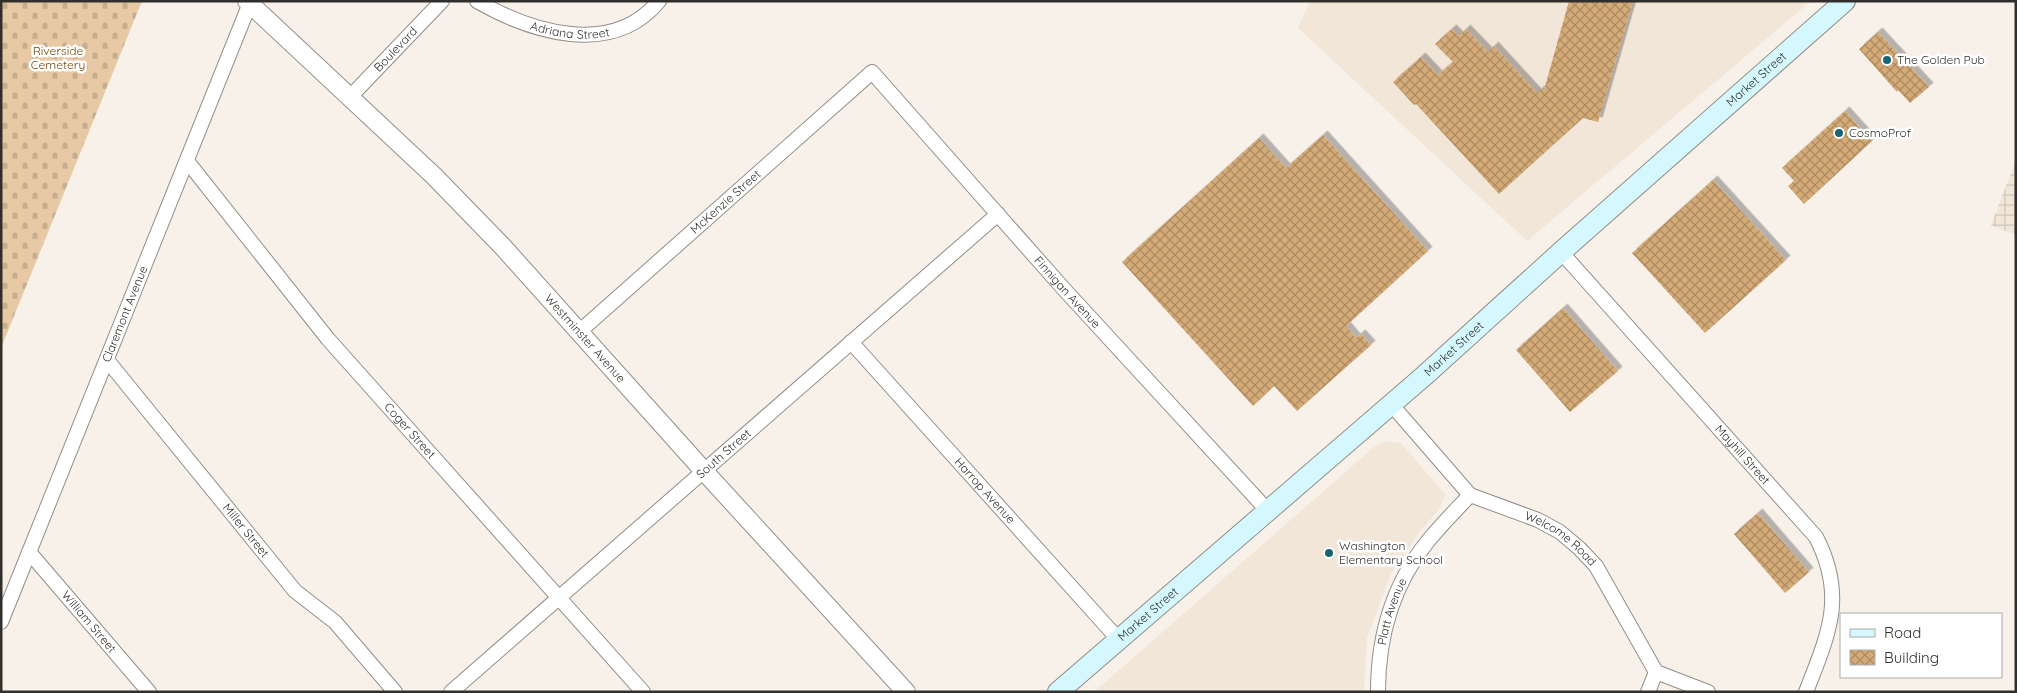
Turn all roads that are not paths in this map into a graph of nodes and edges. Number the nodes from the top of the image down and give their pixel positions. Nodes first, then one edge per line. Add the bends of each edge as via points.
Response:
1 (442, 1) edge
2 (478, 1) edge
3 (659, 1) edge
4 (1845, 1) edge
5 (248, 2) edge
6 (872, 72) joint
7 (350, 97) junction
8 (187, 161) junction
9 (998, 214) junction
10 (1561, 252) junction
11 (579, 332) junction
12 (851, 342) junction
13 (107, 360) junction
14 (1391, 404) junction
15 (703, 470) junction
16 (1470, 495) junction
17 (1267, 510) junction
18 (29, 552) junction
19 (559, 597) junction
20 (1, 622) edge
21 (1119, 640) junction
22 (1656, 672) junction
23 (149, 692) edge
24 (395, 692) edge
25 (451, 692) edge
26 (643, 692) edge
27 (906, 692) edge
28 (1058, 692) edge
29 (1378, 692) edge
30 (1648, 692) edge
31 (1708, 692) edge
32 (1806, 692) edge

1 - 7 street, Boulevard
2 - 3 street, Adriana Street via 522,23 583,36 604,34 625,26 644,16
4 - 10 main road, Market Street
5 - 7 street, Westminster Avenue
5 - 8 street, Claremont Avenue
6 - 9 street, Finnigan Avenue
6 - 11 street, McKenzie Street
7 - 11 street, Westminster Avenue via 434,176
8 - 13 street, Claremont Avenue
8 - 19 street, Coger Street via 328,339
9 - 12 street, South Street
9 - 17 street, Finnigan Avenue
10 - 14 main road, Market Street
10 - 32 street, Mayhill Street via 1816,537 1828,570 1832,613
11 - 15 street, Westminster Avenue
12 - 15 street, South Street
12 - 21 street, Harrop Avenue
13 - 18 street, Claremont Avenue
13 - 24 street, Miller Street via 295,591 335,622
14 - 16 street, Welcome Road
14 - 17 main road, Market Street
15 - 19 street, South Street
15 - 27 street, Westminster Avenue
16 - 22 street, Welcome Road via 1538,520 1579,548 1596,566
16 - 29 street, Platt Avenue via 1428,540 1402,581 1381,642
17 - 21 main road, Market Street
18 - 20 street, Claremont Avenue
18 - 23 street, William Street
19 - 25 street, South Street
19 - 26 street, Coger Street
21 - 28 main road, Market Street
22 - 30 street
22 - 31 street

